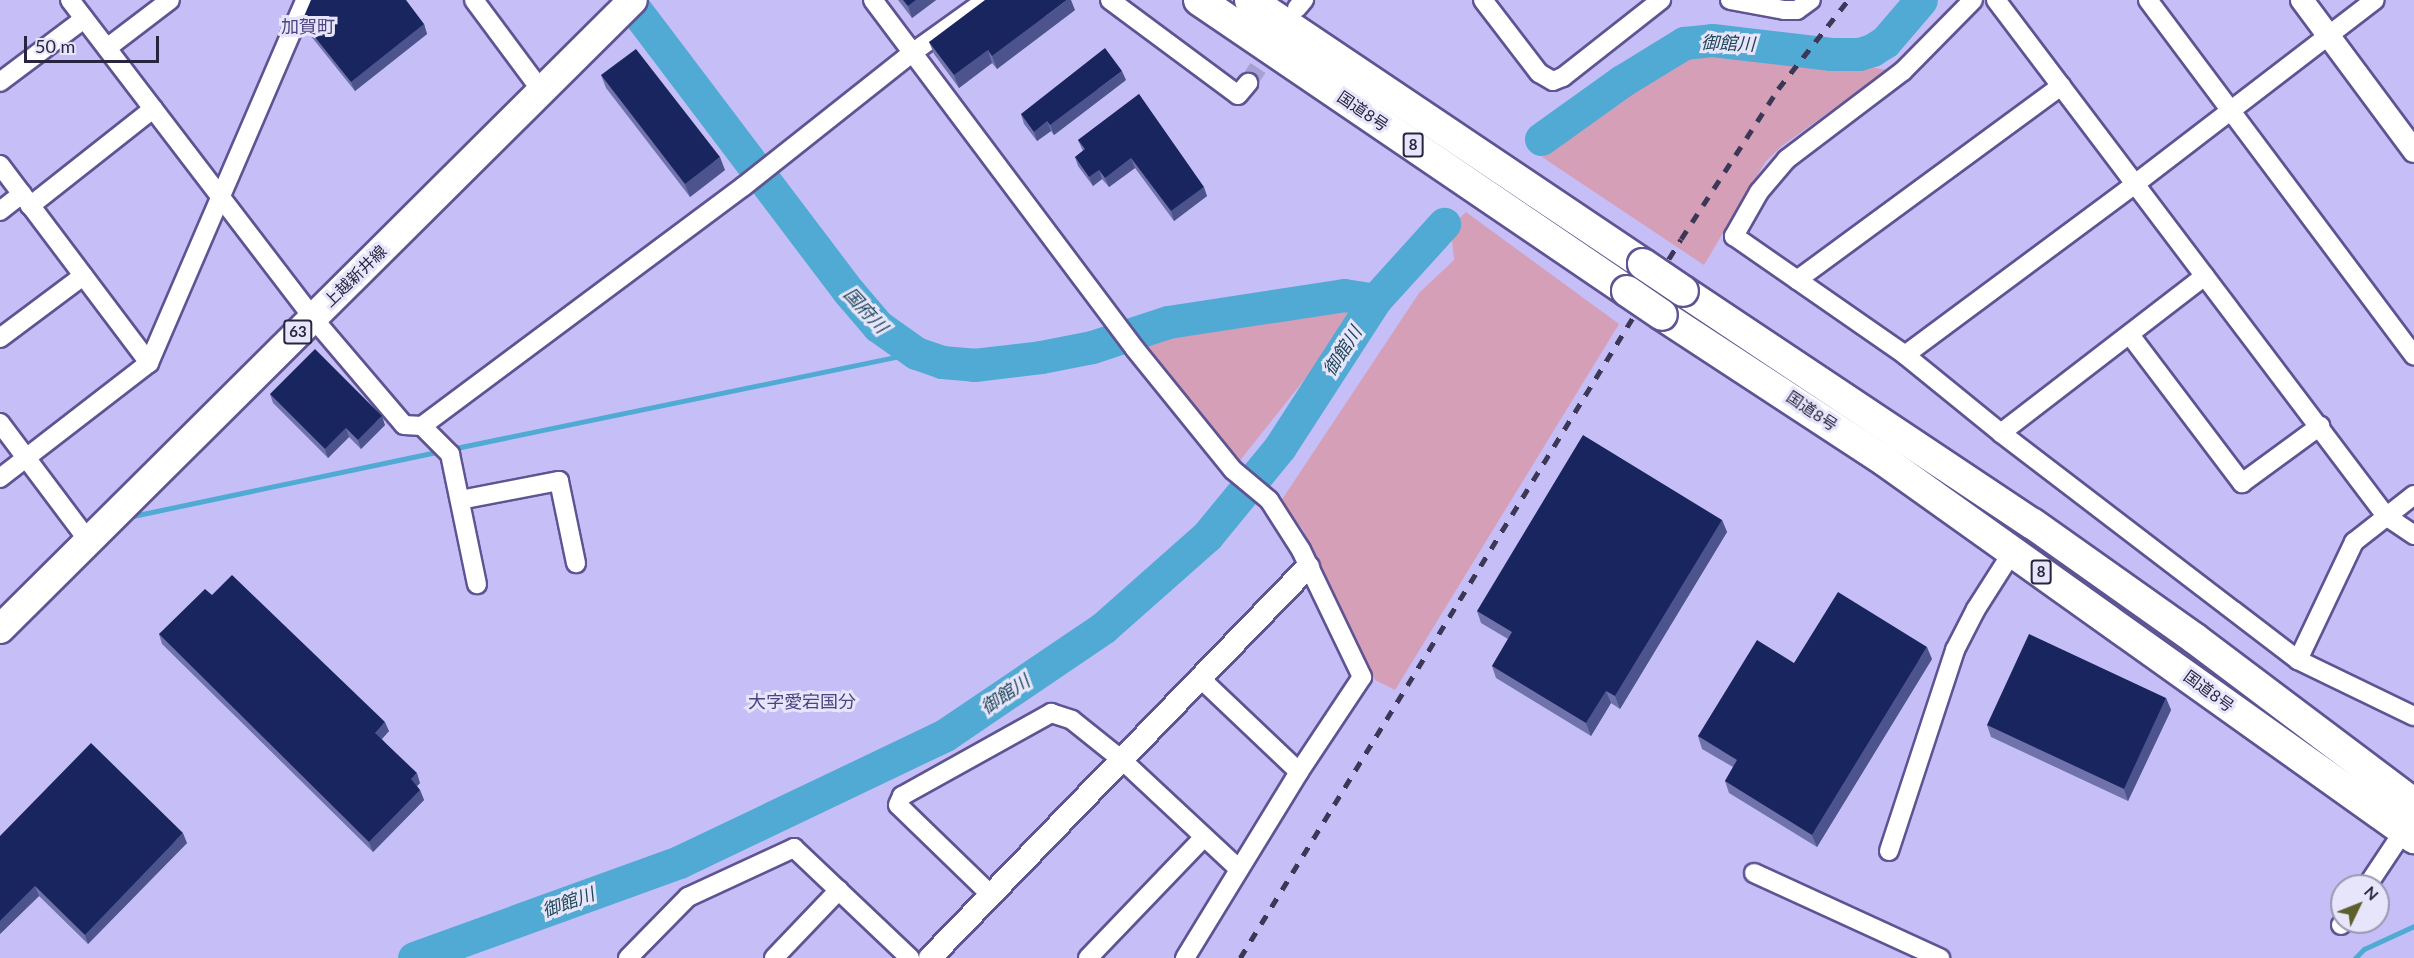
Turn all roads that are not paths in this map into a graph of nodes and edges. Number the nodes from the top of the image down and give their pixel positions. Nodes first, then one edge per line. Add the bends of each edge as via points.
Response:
1 (70, 0) edge
2 (170, 0) edge
3 (305, 0) edge
4 (474, 0) edge
5 (633, 0) edge
6 (873, 0) edge
7 (986, 0) edge
8 (1110, 0) edge
9 (1199, 0) edge
10 (1250, 0) edge
11 (1483, 0) edge
12 (1661, 0) edge
13 (1730, 0) edge
14 (1811, 0) edge
15 (1973, 0) edge
16 (1996, 0) edge
17 (2148, 0) edge
18 (2302, 0) edge
19 (2375, 0) edge
20 (84, 19) junction
21 (2329, 37) junction
22 (106, 48) junction
23 (912, 53) junction
24 (0, 82) edge
25 (1248, 83) dead end
26 (2061, 86) junction
27 (543, 93) junction
28 (153, 109) junction
29 (2232, 110) junction
30 (2414, 151) edge
31 (0, 165) edge
32 (2135, 184) junction
33 (221, 198) junction
34 (26, 200) junction
35 (0, 211) edge
36 (83, 276) junction
37 (2205, 276) junction
38 (1797, 280) junction
39 (313, 318) junction
40 (2130, 335) junction
41 (0, 338) edge
42 (1905, 356) junction
43 (2414, 356) edge
44 (149, 363) junction
45 (0, 423) edge
46 (422, 426) junction
47 (2320, 426) junction
48 (2001, 433) junction
49 (26, 458) junction
50 (0, 478) edge
51 (2414, 495) edge
52 (460, 500) junction
53 (2386, 516) junction
54 (2414, 534) edge
55 (88, 540) junction
56 (2013, 551) junction
57 (576, 563) dead end
58 (1308, 567) junction
59 (477, 584) dead end
60 (0, 628) edge
61 (2298, 660) junction
62 (1199, 677) junction
63 (2414, 716) edge
64 (1122, 760) junction
65 (1299, 772) junction
66 (2411, 822) edge
67 (1203, 838) junction
68 (1889, 851) dead end
69 (1239, 869) junction
70 (1754, 873) dead end
71 (2375, 874) edge
72 (838, 890) junction
73 (991, 895) junction
74 (628, 958) edge
75 (774, 958) edge
76 (910, 958) edge
77 (930, 958) edge
78 (1088, 958) edge
79 (1185, 958) edge
80 (1940, 958) edge

1 - 20 street
2 - 22 street
3 - 33 street
4 - 27 street
5 - 27 main road, 上越新井線 / 63
6 - 23 street
7 - 23 street
8 - 25 street via 1238,95
9 - 56 highway, 国道8号 / 8, bridge via 1662,315 1797,401
10 - 66 highway, 国道8号 / 8, bridge via 2042,531 2194,638
11 - 12 street via 1539,73 1553,81
13 - 14 street via 1784,10 1797,10
15 - 38 street via 1903,71 1787,159 1759,192 1734,236
16 - 26 street
17 - 29 street
18 - 21 street
19 - 21 street
20 - 22 street
20 - 24 street
21 - 29 street
21 - 30 street
22 - 28 street
23 - 46 street via 744,186
23 - 58 street via 1136,349 1233,470 1269,500
26 - 32 street
26 - 38 street
27 - 39 main road, 上越新井線 / 63
28 - 33 street
28 - 34 street
29 - 32 street
29 - 43 street
31 - 34 street
32 - 37 street
32 - 42 street
33 - 39 street
33 - 44 street
34 - 35 street
34 - 36 street
36 - 41 street
36 - 44 street
37 - 40 street
37 - 47 street
38 - 42 street
39 - 46 street via 404,424
39 - 55 main road, 上越新井線 / 63
40 - 47 street via 2242,483
40 - 48 street
42 - 48 street
44 - 49 street
45 - 49 street
46 - 52 street via 450,454
47 - 53 street
48 - 61 street
49 - 50 street
49 - 55 street
51 - 53 street
52 - 57 street via 559,481
52 - 59 street
53 - 54 street
53 - 61 street via 2354,542
55 - 60 main road, 上越新井線 / 63
56 - 66 highway, 国道8号 / 8
56 - 68 street via 1955,650
58 - 62 street
58 - 65 street via 1362,677
61 - 63 street
62 - 64 street
62 - 65 street
64 - 67 street
64 - 73 street
64 - 73 street via 1072,720 1051,713 902,796 898,805
65 - 69 street
66 - 71 street
67 - 69 street
67 - 78 street
69 - 79 street
70 - 80 street
72 - 74 street via 794,848 688,897
72 - 75 street
72 - 76 street
73 - 77 street

